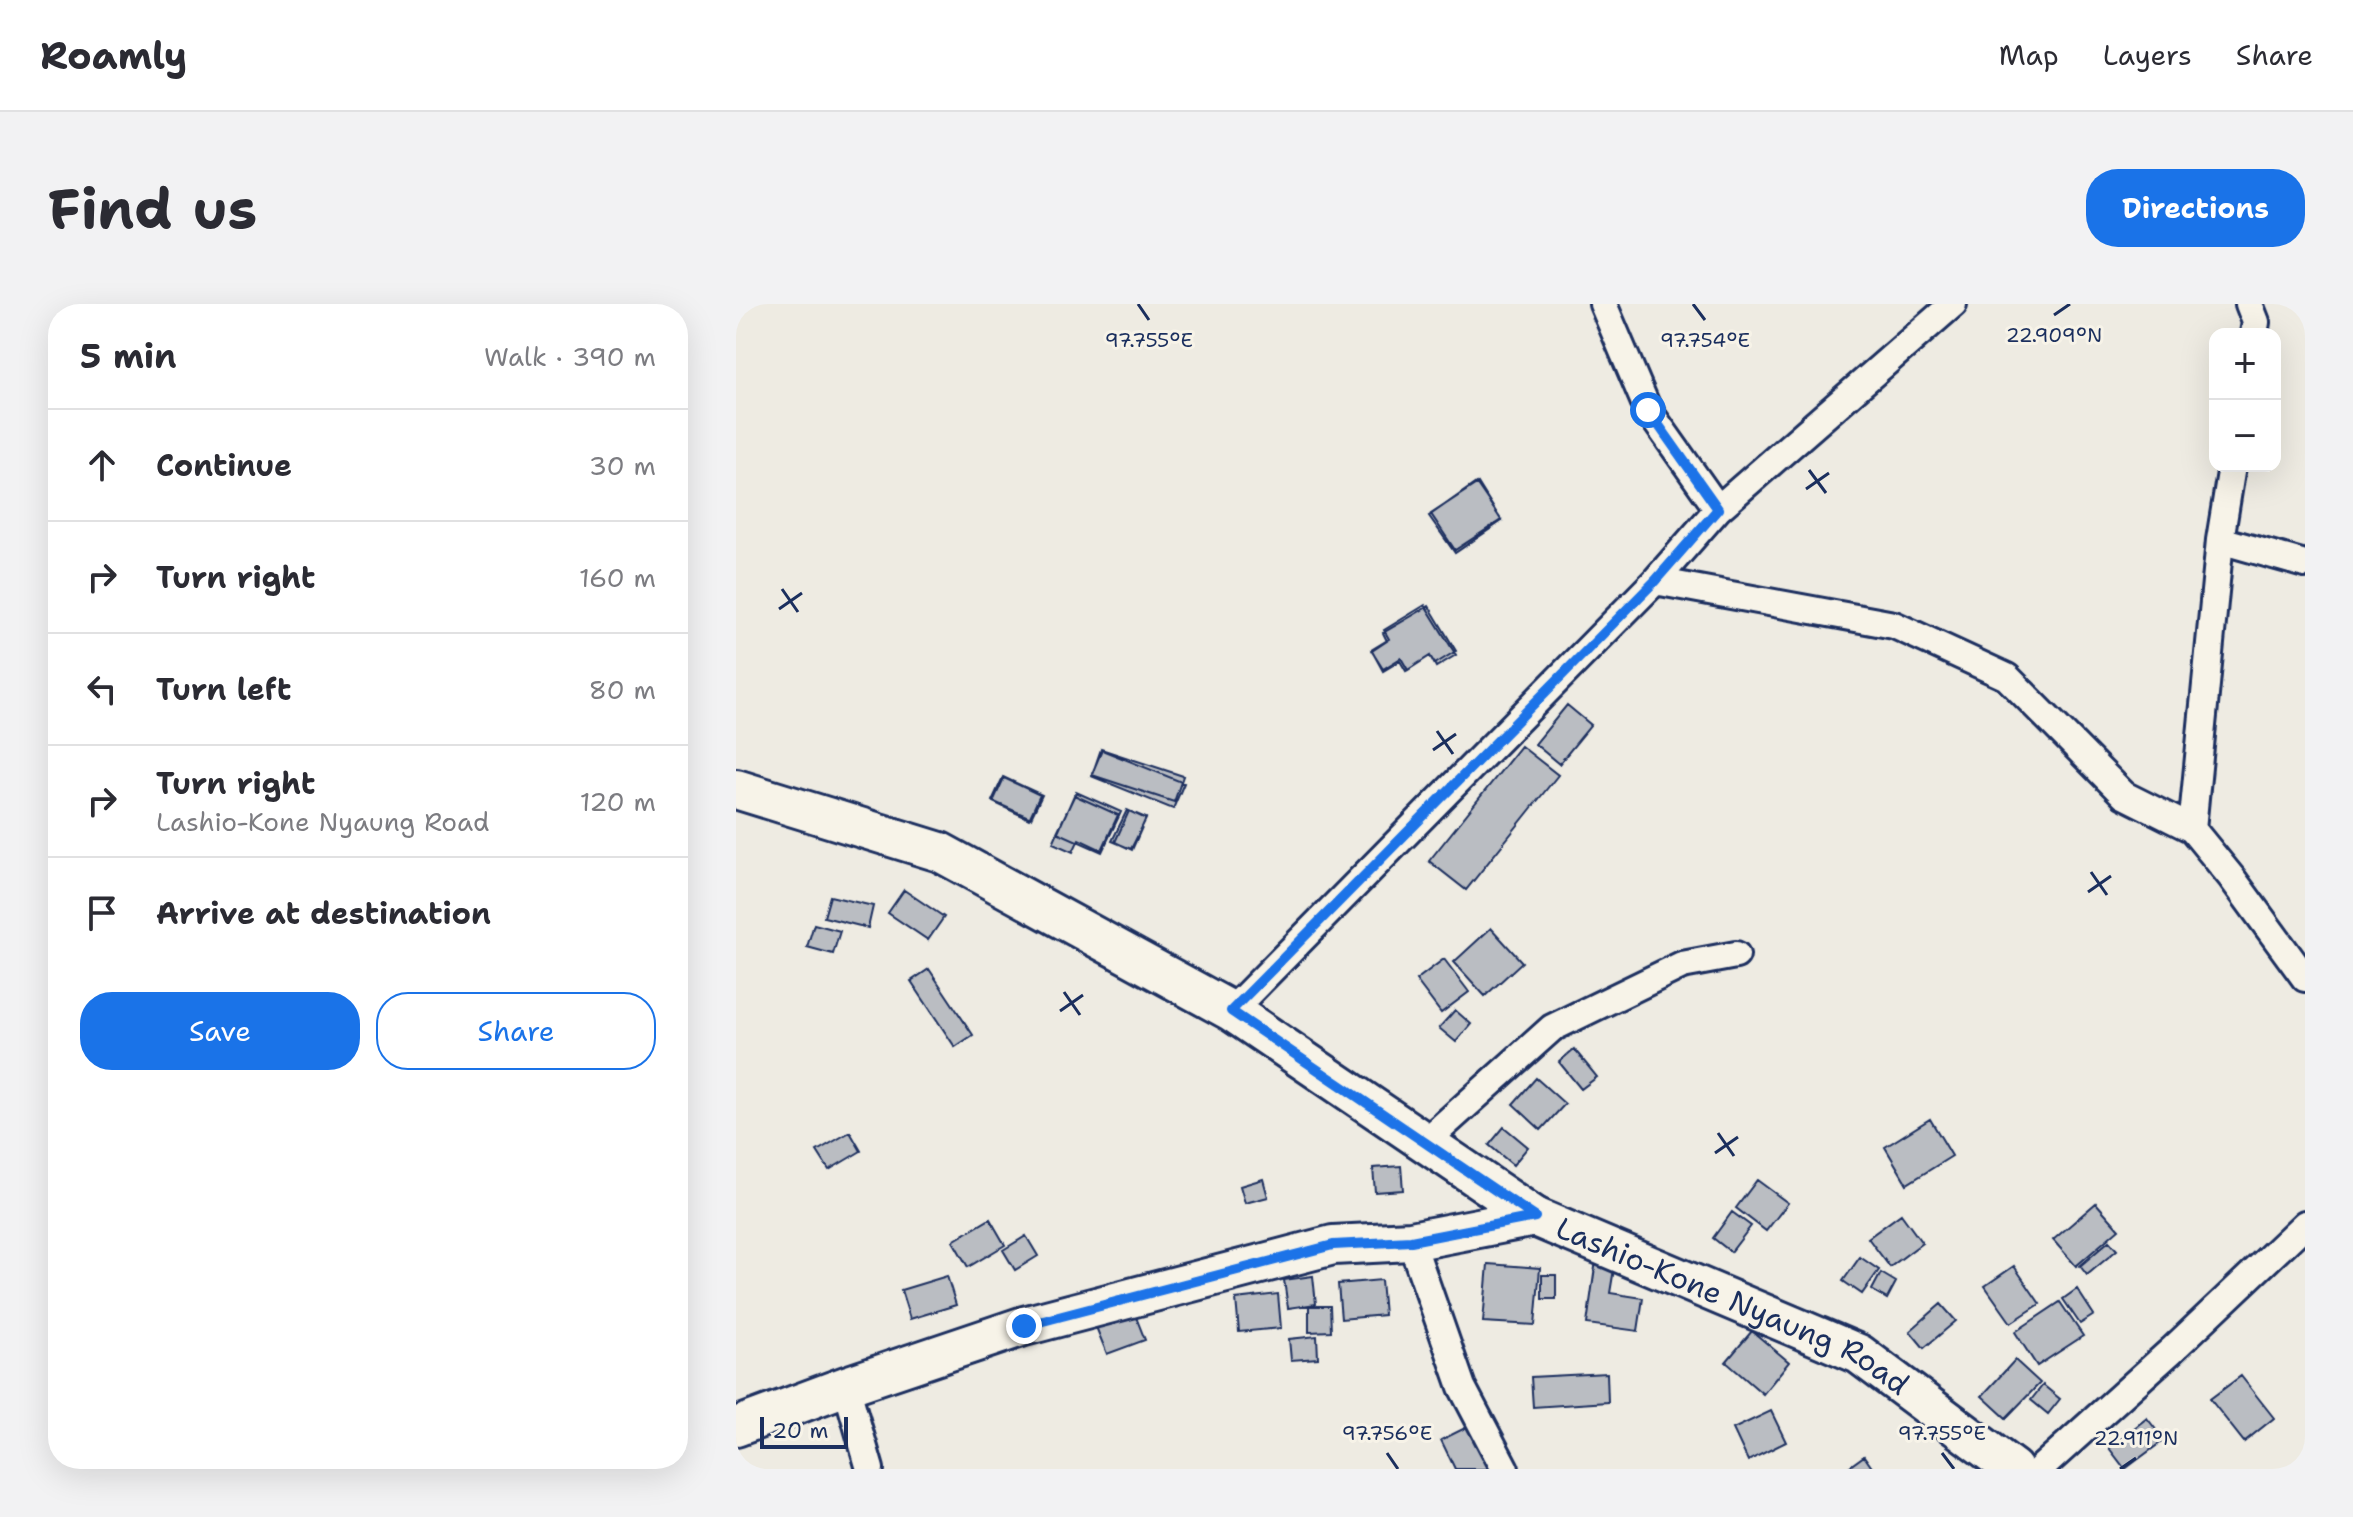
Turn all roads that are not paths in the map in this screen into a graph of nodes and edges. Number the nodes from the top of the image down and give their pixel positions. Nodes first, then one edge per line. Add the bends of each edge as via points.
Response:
1 (1603, 304) edge
2 (1953, 304) edge
3 (2249, 304) edge
4 (2255, 328) edge
5 (2231, 472) edge
6 (1718, 509) junction
7 (2220, 540) junction
8 (2305, 564) edge
9 (1655, 581) junction
10 (736, 789) edge
11 (2192, 829) junction
12 (1736, 955) dead end
13 (2305, 978) edge
14 (1231, 1011) junction
15 (1424, 1143) junction
16 (1535, 1217) junction
17 (2305, 1224) edge
18 (1411, 1241) junction
19 (846, 1386) junction
20 (736, 1427) edge
21 (870, 1469) edge
22 (1505, 1469) edge
23 (2013, 1469) edge
24 (2040, 1469) edge

1 - 6 street via 1648,410
2 - 6 street
3 - 4 street
5 - 7 street
6 - 9 street
7 - 8 street
7 - 11 street
9 - 11 street via 1894,625 2007,677 2124,795
9 - 14 street
10 - 14 main road via 940,852
11 - 13 street
12 - 15 street via 1682,965 1552,1028
14 - 15 main road
15 - 16 main road
16 - 18 main road, Lashio-Kone Nyaung Road
16 - 23 main road, Lashio-Kone Nyaung Road via 1859,1354
17 - 24 street
18 - 19 main road, Lashio-Kone Nyaung Road via 1333,1245 1024,1326
18 - 22 street via 1462,1387
19 - 20 main road, Lashio-Kone Nyaung Road
19 - 21 street

